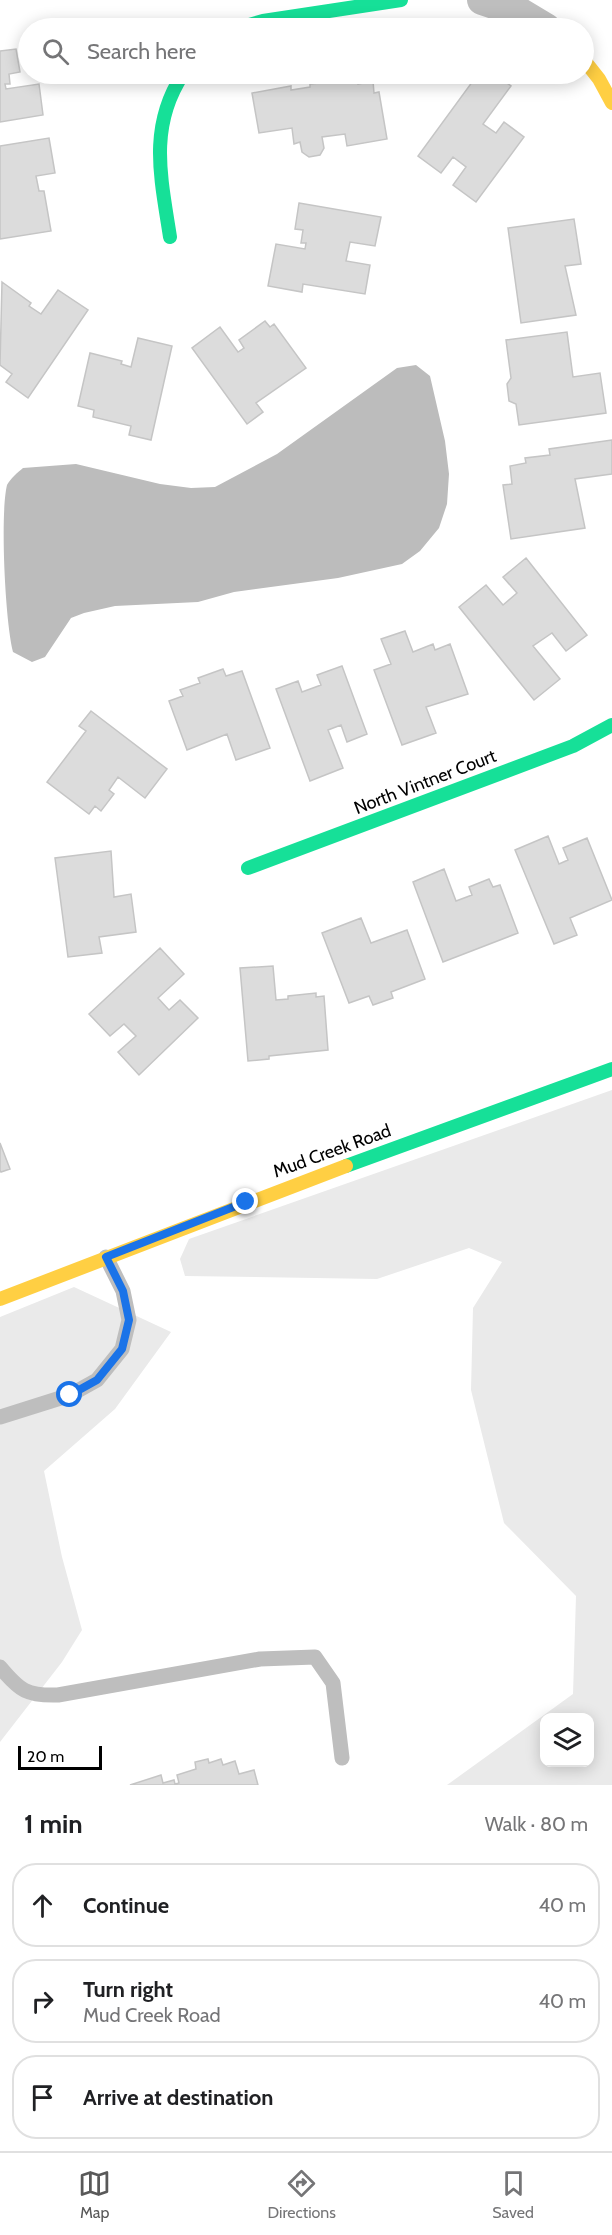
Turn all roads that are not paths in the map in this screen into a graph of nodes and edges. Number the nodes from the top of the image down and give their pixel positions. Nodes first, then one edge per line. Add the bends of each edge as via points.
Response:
1 (401, 0) edge
2 (482, 0) edge
3 (284, 18) edge
4 (529, 18) edge
5 (594, 73) edge
6 (178, 84) edge
7 (612, 103) edge
8 (171, 237) dead end
9 (612, 725) edge
10 (248, 868) dead end
11 (612, 1069) edge
12 (106, 1257) junction
13 (0, 1299) edge
14 (0, 1417) edge
15 (0, 1667) edge
16 (342, 1758) dead end

1 - 3 street
2 - 4 street
5 - 7 street
6 - 8 street via 165,109 158,139
9 - 10 street, North Vintner Court via 573,746
11 - 12 street, Mud Creek Road
12 - 13 street, Mud Creek Road
12 - 14 lane via 123,1291 129,1320 122,1349 97,1380 70,1395
15 - 16 lane via 34,1696 260,1659 315,1657 333,1683

